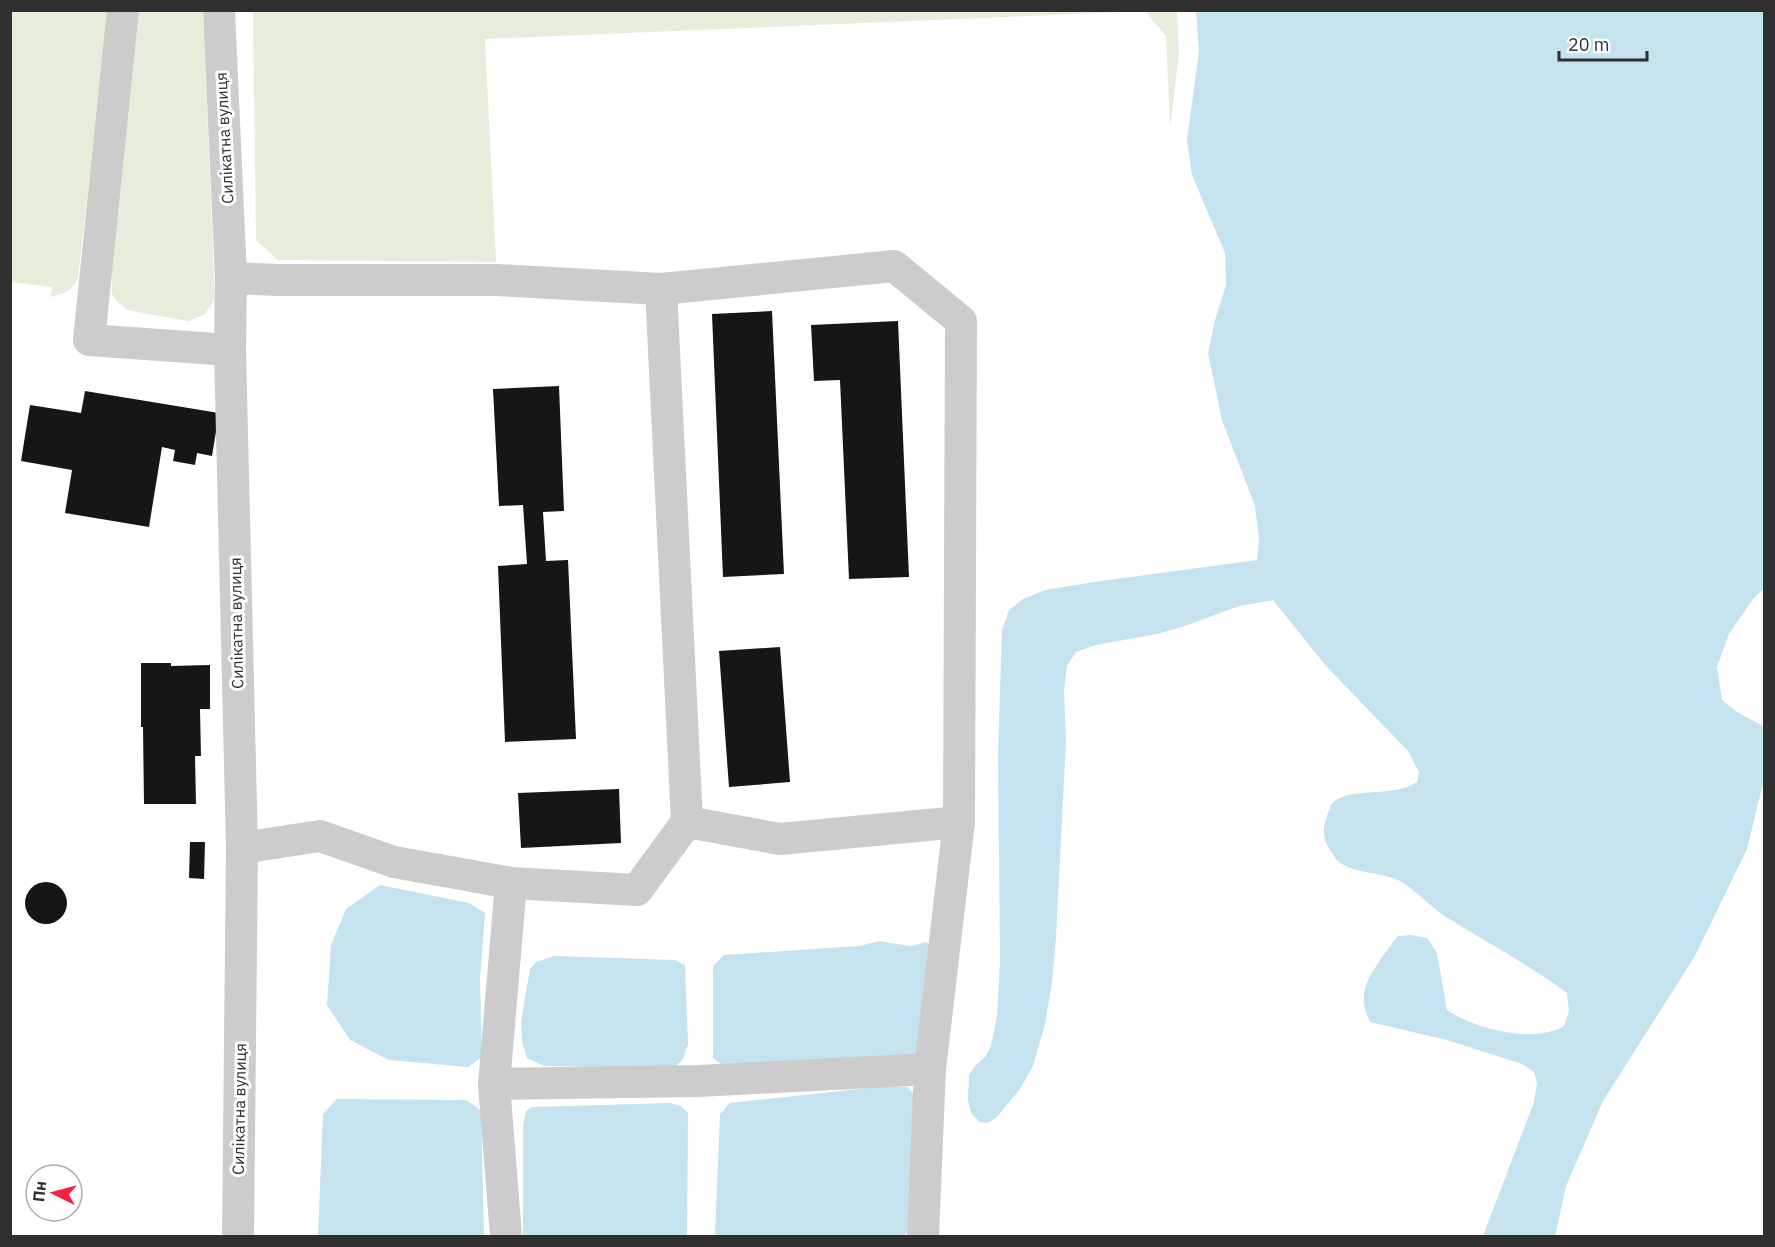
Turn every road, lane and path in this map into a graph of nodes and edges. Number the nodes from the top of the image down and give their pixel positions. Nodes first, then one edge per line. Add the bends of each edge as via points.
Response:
1 (123, 10) edge
2 (219, 10) edge
3 (231, 278) junction
4 (661, 289) junction
5 (230, 350) junction
6 (687, 822) junction
7 (959, 822) junction
8 (242, 848) junction
9 (511, 884) junction
10 (930, 1069) junction
11 (494, 1084) junction
12 (238, 1236) edge
13 (506, 1236) edge
14 (923, 1236) edge

1 - 5 street via 89,340
2 - 3 street, Силікатна вулиця
3 - 4 street via 496,280
3 - 5 street, Силікатна вулиця
4 - 6 street
4 - 7 street via 894,266 961,321
5 - 8 street, Силікатна вулиця
6 - 7 street via 780,839
6 - 9 street via 637,890
7 - 10 street
8 - 9 street via 320,836 394,862
8 - 12 street, Силікатна вулиця
9 - 11 street
10 - 11 street via 698,1081
10 - 14 street
11 - 13 street

